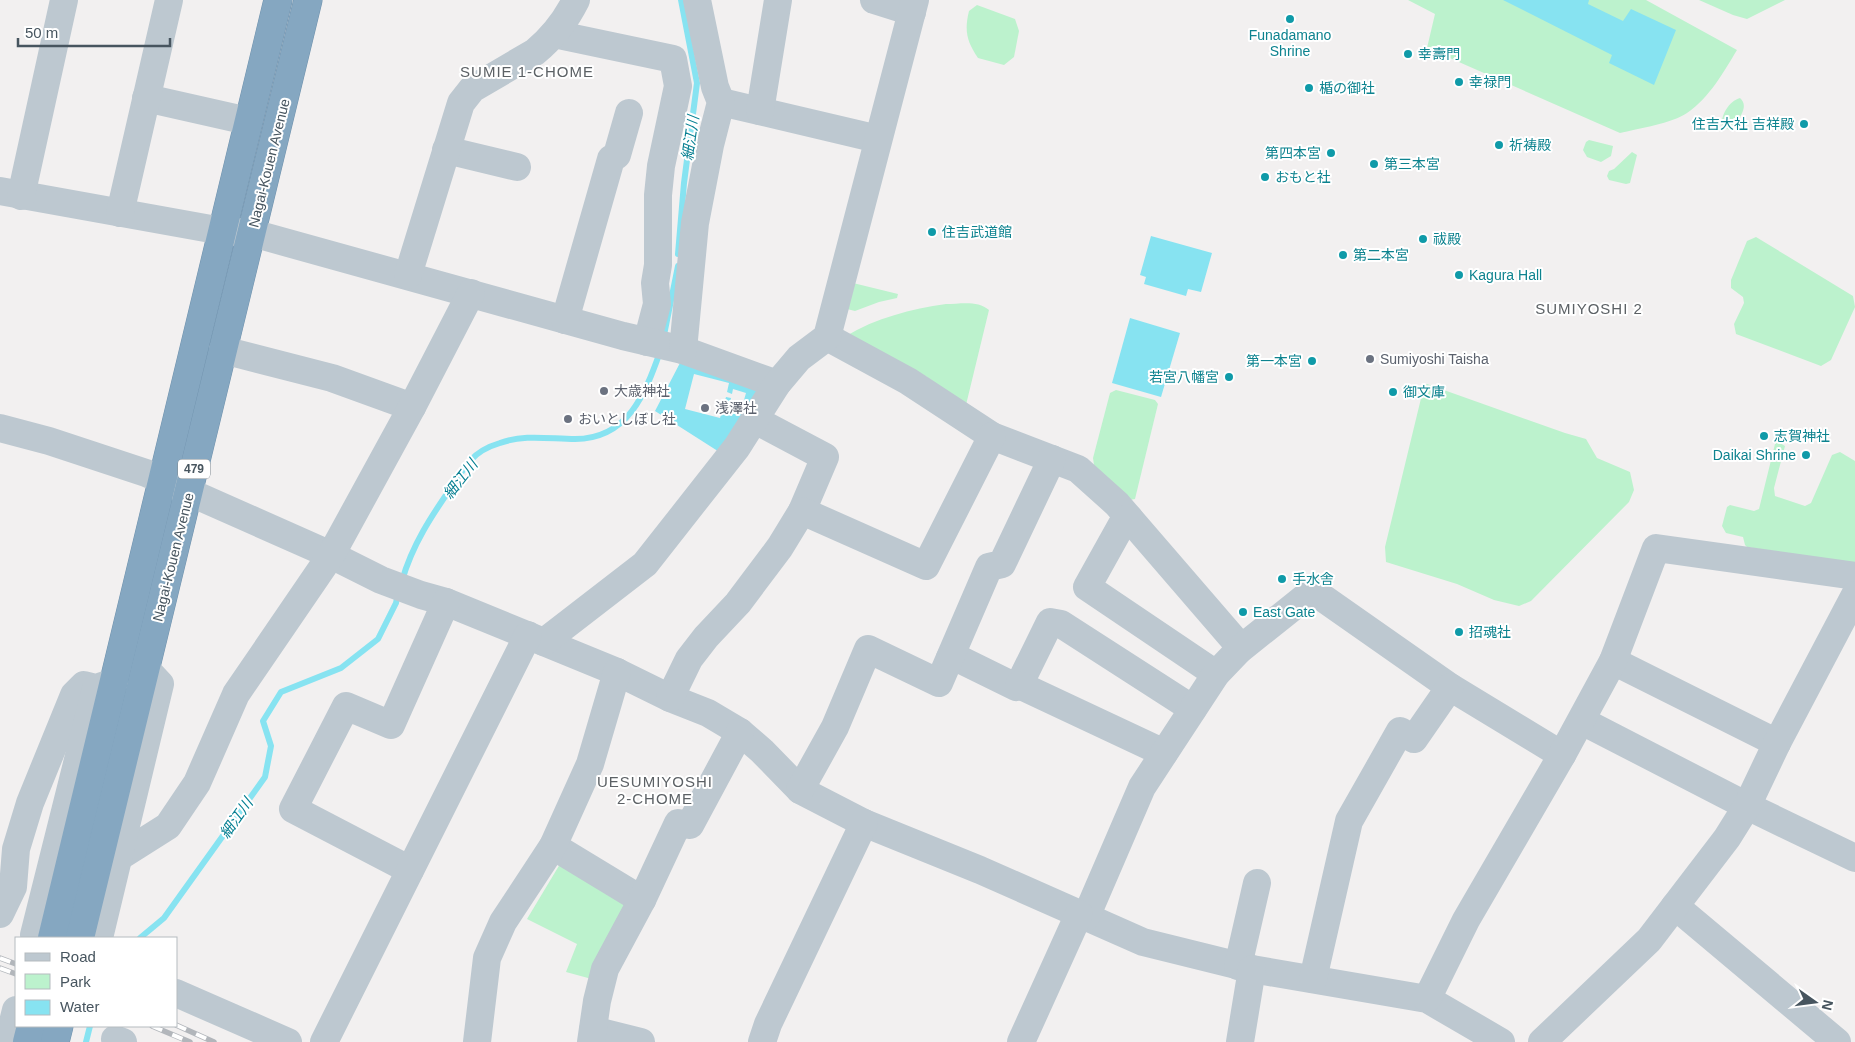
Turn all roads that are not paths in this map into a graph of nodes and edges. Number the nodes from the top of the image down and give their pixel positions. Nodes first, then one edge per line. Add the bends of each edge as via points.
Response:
1 (64, 0) edge
2 (169, 0) edge
3 (278, 0) edge
4 (308, 0) edge
5 (576, 0) edge
6 (696, 0) edge
7 (778, 0) edge
8 (874, 0) edge
9 (914, 6) edge
10 (554, 34) junction
11 (146, 98) junction
12 (720, 102) junction
13 (760, 110) junction
14 (629, 113) dead end
15 (248, 121) junction
16 (878, 139) junction
17 (446, 150) junction
18 (517, 167) dead end
19 (11, 194) edge
20 (120, 212) junction
21 (222, 231) junction
22 (252, 233) junction
23 (408, 275) junction
24 (471, 293) junction
25 (564, 320) junction
26 (827, 337) junction
27 (649, 342) junction
28 (223, 350) junction
29 (683, 350) junction
30 (777, 384) junction
31 (412, 407) junction
32 (755, 420) junction
33 (0, 428) edge
34 (992, 436) junction
35 (1052, 459) junction
36 (162, 481) junction
37 (189, 493) junction
38 (802, 511) junction
39 (1129, 518) junction
40 (331, 555) junction
41 (1855, 576) edge
42 (1855, 595) edge
43 (446, 602) junction
44 (536, 639) junction
45 (1240, 650) junction
46 (950, 658) junction
47 (1613, 661) junction
48 (146, 669) junction
49 (618, 672) junction
50 (1216, 674) junction
51 (105, 685) junction
52 (1019, 685) junction
53 (1450, 687) junction
54 (670, 698) junction
55 (1193, 710) junction
56 (1582, 721) junction
57 (740, 732) junction
58 (1777, 743) junction
59 (1164, 753) junction
60 (1562, 755) junction
61 (800, 790) junction
62 (1747, 806) junction
63 (864, 822) junction
64 (553, 846) junction
65 (8, 852) edge
66 (119, 857) junction
67 (1855, 858) edge
68 (53, 863) junction
69 (410, 870) junction
70 (1257, 883) dead end
71 (642, 900) junction
72 (1675, 906) junction
73 (0, 914) edge
74 (1082, 916) junction
75 (43, 937) edge
76 (80, 937) edge
77 (99, 937) edge
78 (1245, 967) junction
79 (1313, 979) junction
80 (178, 994) edge
81 (0, 995) edge
82 (1427, 999) junction
83 (15, 1004) edge
84 (15, 1014) edge
85 (31, 1027) edge
86 (59, 1027) edge
87 (592, 1036) edge
88 (8, 1042) edge
89 (27, 1042) edge
90 (55, 1042) edge
91 (288, 1042) edge
92 (324, 1042) edge
93 (477, 1042) edge
94 (641, 1042) edge
95 (762, 1042) edge
96 (1021, 1042) edge
97 (1240, 1042) edge
98 (1501, 1042) edge
99 (1542, 1042) edge
100 (1837, 1042) edge

1 - 19 street
2 - 11 street
3 - 15 highway, Nagai-Kouen Avenue / 479
4 - 22 highway, Nagai-Kouen Avenue / 479
5 - 10 street
6 - 12 street
7 - 13 street
8 - 9 street
9 - 16 street
10 - 17 street via 535,52 466,95
10 - 27 street via 673,59 678,86 661,166 657,304
11 - 15 street
11 - 20 street
12 - 13 street
12 - 29 street via 695,223
13 - 16 street
14 - 25 street
15 - 21 highway, Nagai-Kouen Avenue / 479
16 - 26 street
17 - 18 street
17 - 23 street
19 - 20 street
20 - 21 street
21 - 22 street
21 - 36 highway, Nagai-Kouen Avenue / 479
22 - 23 street
22 - 28 highway, Nagai-Kouen Avenue / 479
23 - 24 street
24 - 25 street
24 - 31 street
25 - 27 street
26 - 30 street via 799,358
26 - 34 street via 908,381
27 - 29 street
28 - 31 street via 332,378
28 - 37 highway, Nagai-Kouen Avenue / 479
29 - 30 street
30 - 32 street
31 - 40 street
32 - 38 street via 825,457
32 - 44 street via 645,564
33 - 36 street via 49,441
34 - 35 street
34 - 38 street via 926,566
35 - 39 street via 1078,470
35 - 46 street via 1002,564 990,567
36 - 37 street
36 - 51 highway, Nagai-Kouen Avenue / 479
37 - 40 street
37 - 48 highway, Nagai-Kouen Avenue / 479
38 - 54 street via 775,555 689,659
39 - 45 street
39 - 50 street via 1121,526 1087,587
40 - 43 street via 381,580
40 - 66 street via 236,694 197,783 168,826
41 - 47 street via 1656,548
42 - 58 street
43 - 44 street
43 - 69 street via 391,725 346,706 293,809
44 - 49 street
44 - 69 street
45 - 50 street
45 - 53 street via 1314,591
46 - 52 street via 961,660 1016,687
46 - 61 street via 939,683 868,649 834,727
47 - 56 street
47 - 58 street
48 - 66 street via 160,684
48 - 76 highway, Nagai-Kouen Avenue / 479
49 - 54 street
49 - 64 street via 590,764
50 - 55 street
51 - 65 street via 84,685 74,695
51 - 68 street
51 - 75 highway, Nagai-Kouen Avenue / 479
52 - 55 street via 1050,622 1061,624
52 - 59 street
53 - 60 street
53 - 79 street via 1414,739 1400,731 1349,822
54 - 57 street via 708,713
55 - 59 street
56 - 60 street
56 - 62 street
57 - 61 street
57 - 71 street via 690,825 678,823
58 - 62 street
59 - 74 street via 1142,787
60 - 82 street via 1466,920
61 - 63 street
62 - 67 street
62 - 72 street via 1728,838
63 - 74 street
63 - 95 street
64 - 71 street
64 - 93 street via 503,922 487,958
65 - 68 street
65 - 73 street via 13,887
66 - 77 street
68 - 75 street
69 - 92 street
70 - 78 street
71 - 87 street via 605,969
72 - 99 street via 1649,940
72 - 100 street
74 - 78 street via 1143,942
74 - 96 street
78 - 79 street
78 - 97 street
79 - 82 street
80 - 91 street
81 - 83 street
82 - 98 street
84 - 88 street
85 - 89 highway
86 - 90 highway
87 - 94 street

